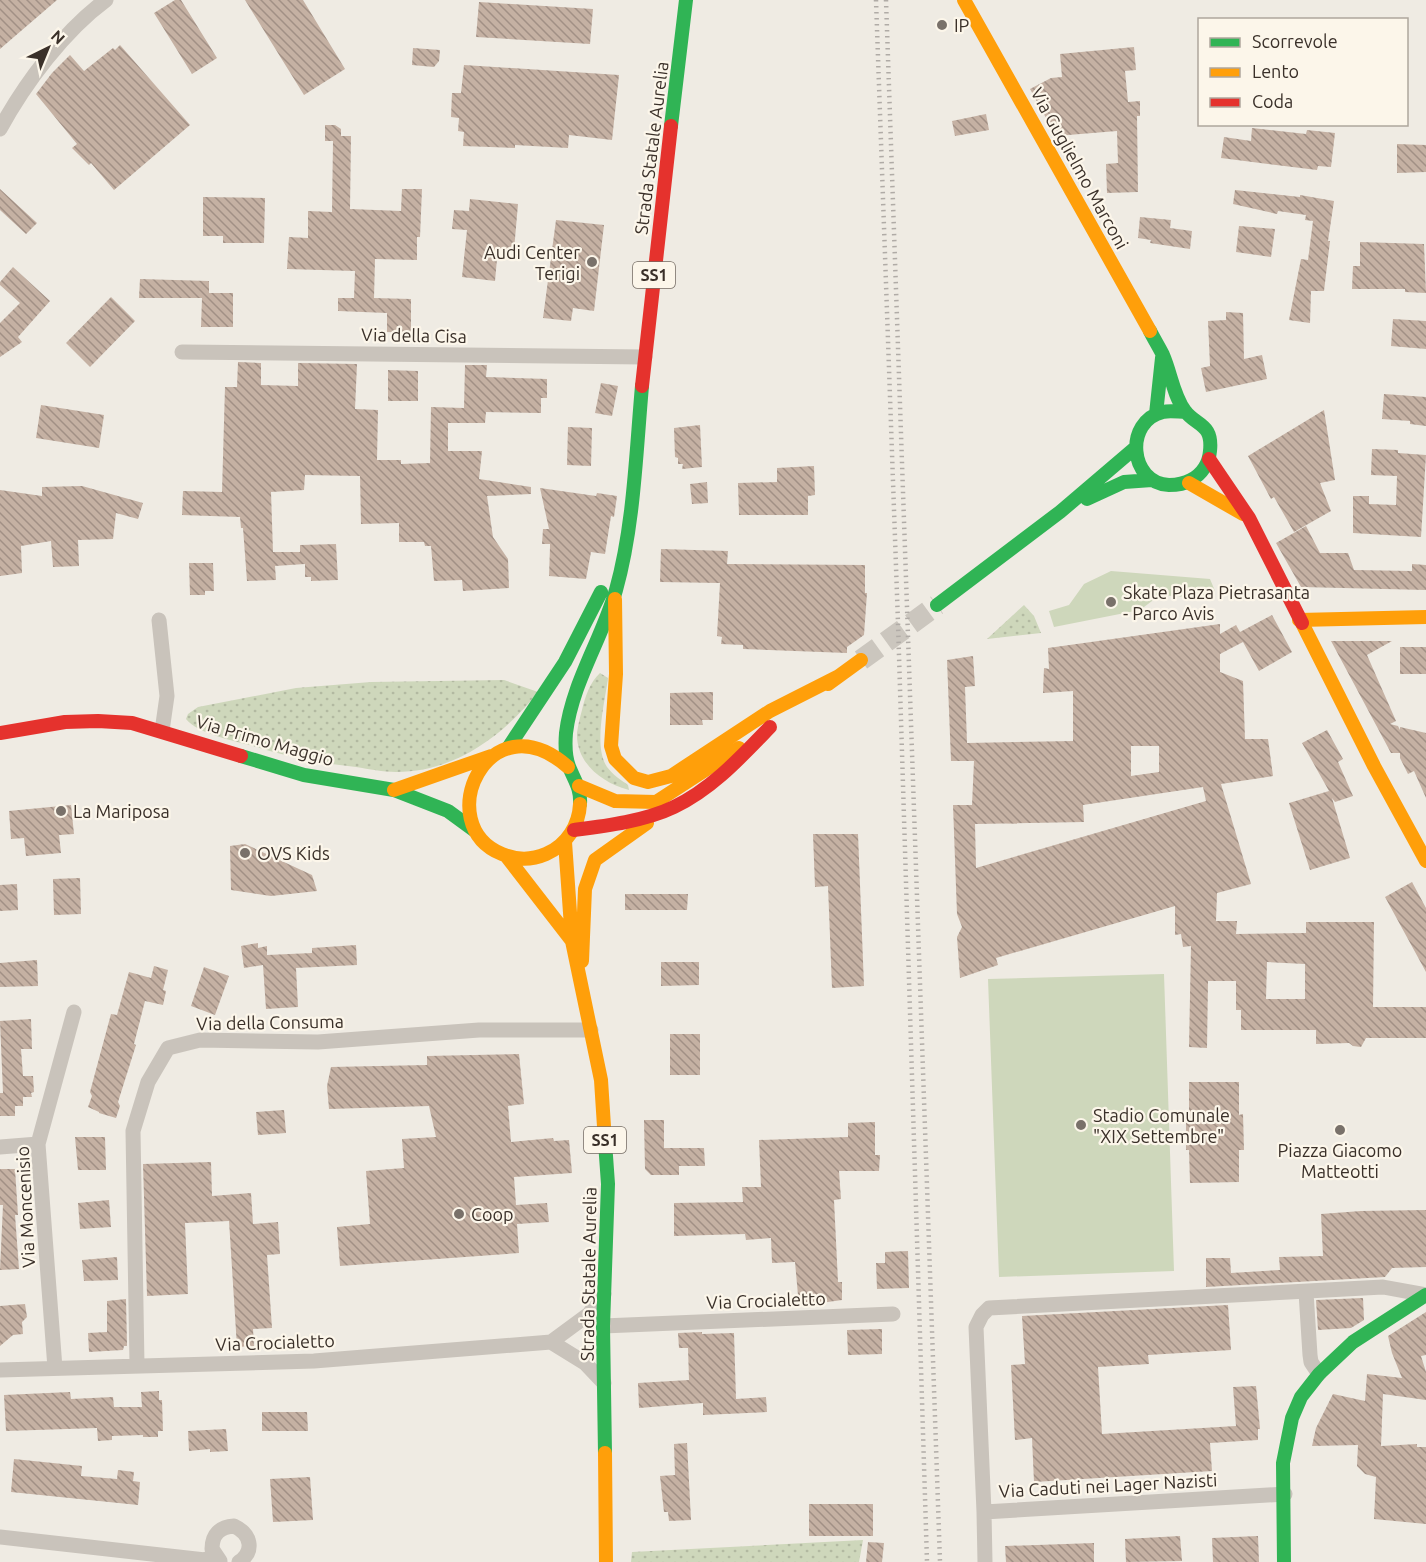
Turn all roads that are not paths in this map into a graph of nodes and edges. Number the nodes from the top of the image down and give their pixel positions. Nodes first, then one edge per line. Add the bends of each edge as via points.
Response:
1 (106, 0) edge
2 (686, 0) edge
3 (964, 0) edge
4 (89, 7) edge
5 (0, 129) edge
6 (182, 352) dead end
7 (1163, 355) junction
8 (645, 357) junction
9 (1186, 412) junction
10 (1156, 414) junction
11 (1135, 448) junction
12 (1209, 459) junction
13 (1152, 480) junction
14 (1189, 483) junction
15 (1060, 512) junction
16 (1249, 518) junction
17 (624, 550) junction
18 (615, 595) junction
19 (937, 606) tunnel mouth
20 (1426, 617) edge
21 (159, 620) dead end
22 (1299, 620) junction
23 (861, 660) tunnel mouth
24 (839, 676) junction
25 (770, 727) junction
26 (162, 731) junction
27 (0, 733) edge
28 (508, 748) junction
29 (491, 756) junction
30 (568, 767) junction
31 (579, 786) junction
32 (394, 790) junction
33 (672, 808) junction
34 (474, 830) junction
35 (574, 830) junction
36 (565, 842) junction
37 (507, 857) junction
38 (1426, 861) edge
39 (572, 941) junction
40 (581, 988) junction
41 (74, 1012) dead end
42 (591, 1030) junction
43 (38, 1144) junction
44 (0, 1147) edge
45 (1306, 1292) junction
46 (605, 1293) junction
47 (1426, 1295) edge
48 (894, 1314) dead end
49 (603, 1326) junction
50 (551, 1342) junction
51 (137, 1365) junction
52 (55, 1368) junction
53 (0, 1370) edge
54 (1319, 1374) junction
55 (604, 1383) junction
56 (1285, 1494) junction
57 (984, 1512) junction
58 (0, 1537) edge
59 (219, 1559) edge
60 (239, 1562) edge
61 (606, 1562) edge
62 (986, 1562) edge
63 (1284, 1562) edge

1 - 4 street
2 - 8 street, Strada Statale Aurelia / SS1
3 - 7 street, Via Guglielmo Marconi
4 - 5 street via 14,103
6 - 8 street, Via della Cisa
7 - 9 street, Via Guglielmo Marconi
7 - 10 street
8 - 17 street, Strada Statale Aurelia / SS1 via 632,506
9 - 10 street
9 - 12 street, Via Guglielmo Marconi via 1204,426 1209,436
10 - 11 street via 1140,428
11 - 13 street via 1143,472
11 - 15 street
12 - 14 street via 1202,473
12 - 16 street, Via Guglielmo Marconi
13 - 14 street via 1176,486
13 - 15 street via 1124,482
14 - 16 street
15 - 19 street
16 - 22 street, Via Guglielmo Marconi
17 - 18 street, Strada Statale Aurelia
17 - 28 street, Strada Statale Aurelia / SS1 via 566,662
18 - 24 street via 616,674 611,746 615,759 634,778 648,782 671,776 770,711
18 - 30 street, Strada Statale Aurelia via 571,709 564,735
20 - 22 street
21 - 26 street via 167,696
22 - 38 street, Via Guglielmo Marconi
23 - 24 street
24 - 25 street
25 - 31 street via 656,802 615,801
25 - 33 street via 736,762 697,794
26 - 27 street, Via Primo Maggio via 132,723 75,720
26 - 32 street, Via Primo Maggio via 304,775
28 - 29 street
28 - 30 street via 530,746 551,753
29 - 32 street, Via Primo Maggio
29 - 34 street via 471,786 468,803
30 - 31 street
31 - 35 street via 581,808
32 - 34 street, Via Primo Maggio via 448,811
33 - 35 street via 617,824
33 - 40 street, Strada Statale Aurelia via 595,860 585,889
34 - 37 street via 488,846
35 - 36 street
36 - 37 street via 548,855 528,860
36 - 39 street, Strada Statale Aurelia / SS1
37 - 39 street, Strada Statale Aurelia
39 - 40 street, Strada Statale Aurelia / SS1
40 - 42 street, Strada Statale Aurelia / SS1
41 - 43 street, Via Moncenisio
42 - 46 street, Strada Statale Aurelia / SS1 via 601,1080 608,1184
42 - 51 street, Via della Consuma via 479,1030 318,1042 200,1040 168,1048 148,1082 134,1131
43 - 44 street
43 - 52 street, Via Moncenisio
45 - 47 street via 1383,1287
45 - 54 street via 1311,1362
45 - 57 street via 989,1308 976,1327
46 - 49 street, Strada Statale Aurelia / SS1
46 - 50 street via 589,1314
47 - 54 street via 1353,1342
48 - 49 street, Via Crocialetto
49 - 55 street, Strada Statale Aurelia / SS1
50 - 51 street, Via Crocialetto via 314,1361
50 - 55 street via 585,1363
51 - 52 street, Via Crocialetto
52 - 53 street, Via Crocialetto
54 - 56 street via 1301,1397 1292,1418 1283,1463
55 - 61 street, Strada Statale Aurelia / SS1
56 - 57 street, Via Caduti nei Lager Nazisti
56 - 63 street
57 - 62 street, Via Caduti nei Lager Nazisti
58 - 59 street
59 - 60 street via 212,1541 215,1534 234,1526 241,1529 249,1542 246,1556

